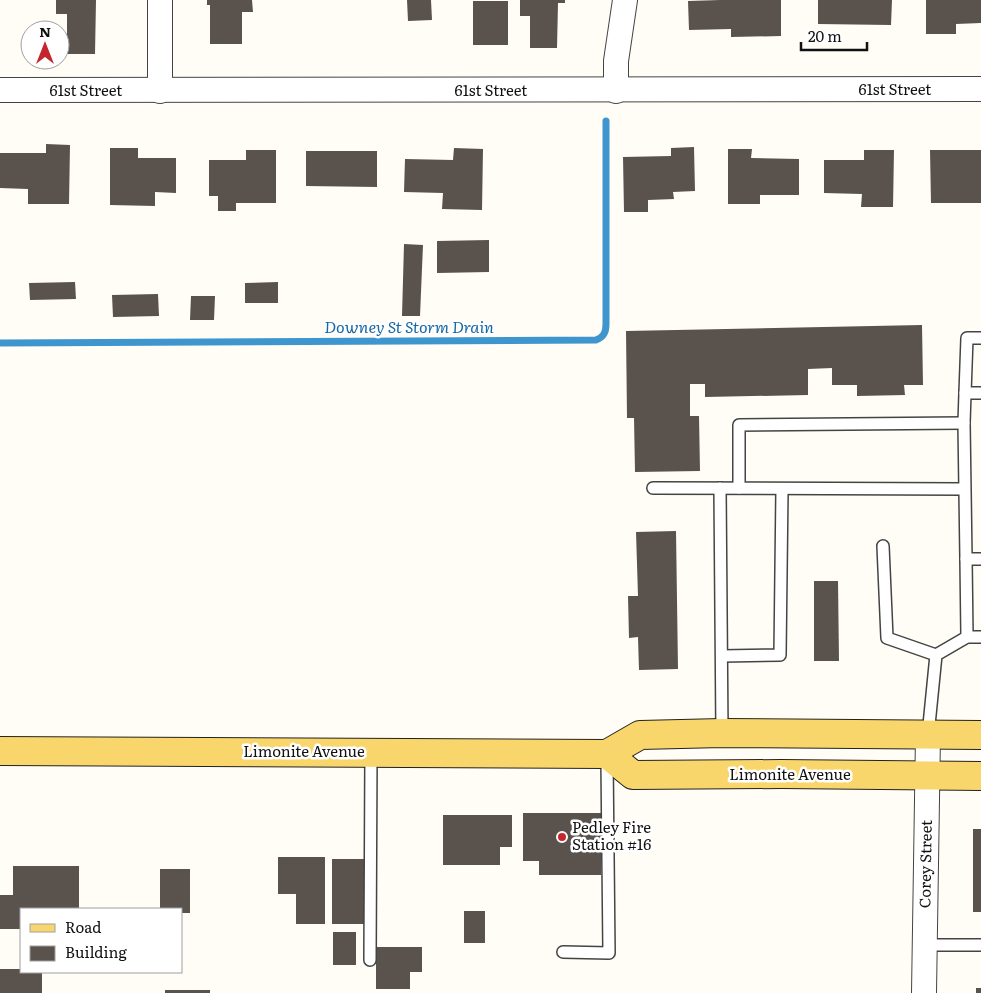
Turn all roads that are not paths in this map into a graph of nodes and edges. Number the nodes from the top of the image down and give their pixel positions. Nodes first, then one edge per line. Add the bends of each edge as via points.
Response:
1 (160, 0) edge
2 (625, 0) edge
3 (0, 90) edge
4 (616, 90) junction
5 (981, 90) edge
6 (160, 91) junction
7 (981, 338) edge
8 (966, 393) junction
9 (981, 393) edge
10 (964, 423) junction
11 (653, 488) dead end
12 (720, 488) junction
13 (739, 488) junction
14 (782, 489) junction
15 (964, 489) junction
16 (883, 546) dead end
17 (966, 559) junction
18 (981, 559) edge
19 (967, 637) junction
20 (981, 637) edge
21 (936, 655) junction
22 (722, 656) junction
23 (722, 733) junction
24 (928, 735) junction
25 (981, 735) edge
26 (0, 751) edge
27 (371, 752) junction
28 (607, 754) junction
29 (927, 776) junction
30 (981, 776) edge
31 (924, 945) junction
32 (981, 945) edge
33 (563, 952) dead end
34 (370, 960) dead end
35 (924, 993) edge

1 - 6 street
2 - 4 street via 616,61
3 - 6 street, 61st Street
4 - 5 street, 61st Street
4 - 6 street, 61st Street
7 - 8 lane via 967,338
8 - 9 lane
8 - 10 lane
10 - 13 lane via 739,425
10 - 15 lane
11 - 12 lane
12 - 13 lane
12 - 22 lane
13 - 14 lane
14 - 15 lane
14 - 22 lane via 780,655
15 - 17 lane
16 - 21 lane via 887,638
17 - 18 lane
17 - 19 lane
19 - 20 lane
19 - 21 lane
21 - 24 lane
22 - 23 lane
23 - 24 main road
23 - 28 main road via 640,735
24 - 25 main road
24 - 29 street, Corey Street
26 - 27 main road, Limonite Avenue
27 - 28 main road, Limonite Avenue
27 - 34 lane
28 - 29 main road, Limonite Avenue via 633,775
28 - 33 lane via 609,953
29 - 30 main road, Limonite Avenue
29 - 31 street, Corey Street
31 - 32 lane
31 - 35 street, Corey Street

